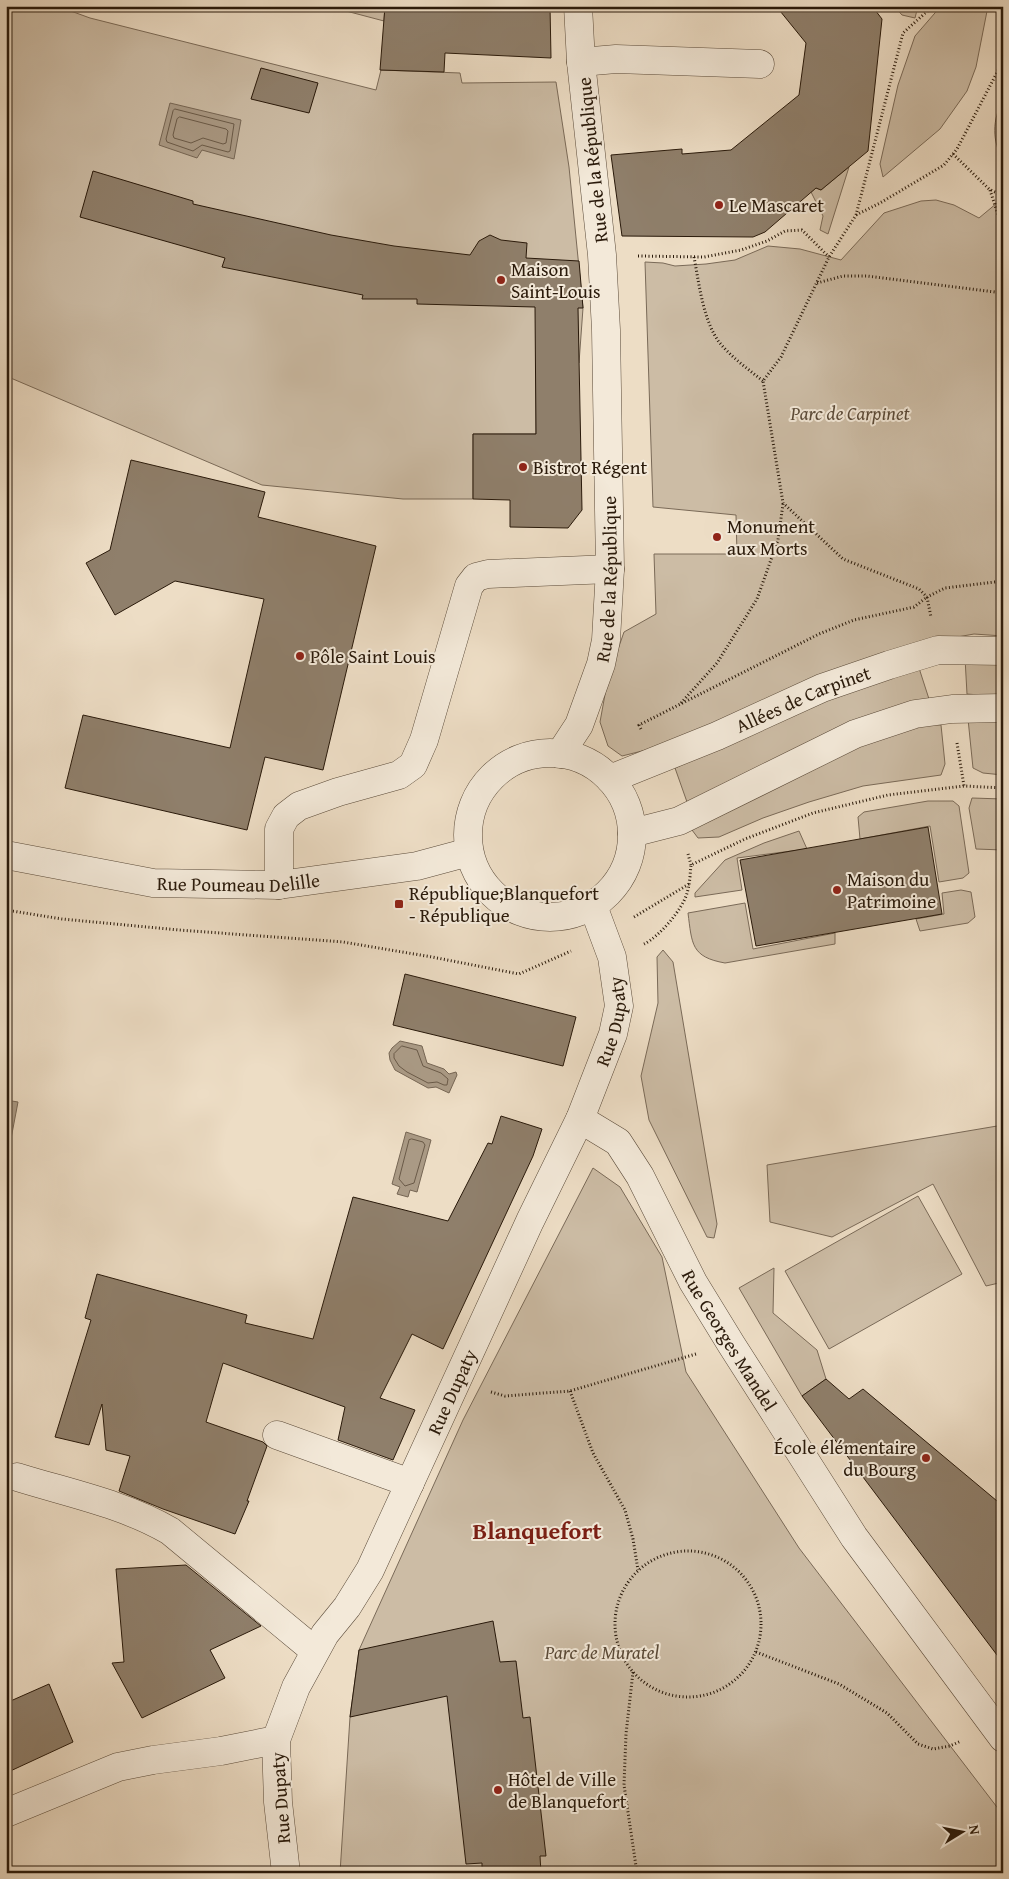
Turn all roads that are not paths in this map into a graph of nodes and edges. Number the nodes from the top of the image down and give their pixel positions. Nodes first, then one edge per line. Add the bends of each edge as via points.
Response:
1 (578, 6) edge
2 (581, 62) junction
3 (760, 64) dead end
4 (610, 569) junction
5 (1003, 650) edge
6 (1003, 708) edge
7 (560, 754) junction
8 (610, 779) junction
9 (632, 833) junction
10 (469, 852) junction
11 (6, 854) edge
12 (279, 885) junction
13 (594, 906) junction
14 (580, 1119) junction
15 (277, 1435) dead end
16 (17, 1477) dead end
17 (410, 1483) junction
18 (315, 1651) junction
19 (1003, 1738) edge
20 (276, 1740) junction
21 (6, 1814) edge
22 (286, 1873) edge

1 - 2 street, Rue de la République
2 - 3 street via 616,59
2 - 4 street, Rue de la République via 602,255
4 - 7 street, Rue de la République via 606,640 601,664 579,725
4 - 12 street via 476,577 470,586 424,740 413,765 399,775 299,806 286,816 279,829
5 - 8 street, Allées de Carpinet via 938,650 889,665 822,688 717,736
6 - 9 street via 915,714 855,734 679,821
7 - 8 street via 587,762
7 - 10 street via 534,754 510,763 490,779 475,801 468,826
8 - 9 street via 629,813
9 - 13 street via 630,854 622,874
10 - 12 street, Rue Poumeau Delille via 418,866
10 - 13 street via 478,876 495,897 517,910 542,917 568,916
11 - 12 street, Rue Poumeau Delille via 153,882
13 - 14 street, Rue Dupaty via 608,946 619,1006 613,1034
14 - 17 street, Rue Dupaty
14 - 19 street, Rue Georges Mandel via 618,1142 640,1176 694,1282 731,1344 854,1537
15 - 17 street
16 - 18 street via 155,1522
17 - 18 street, Rue Dupaty via 370,1570
18 - 20 street, Rue Dupaty via 296,1687
20 - 21 street via 118,1767
20 - 22 street, Rue Dupaty via 278,1802

